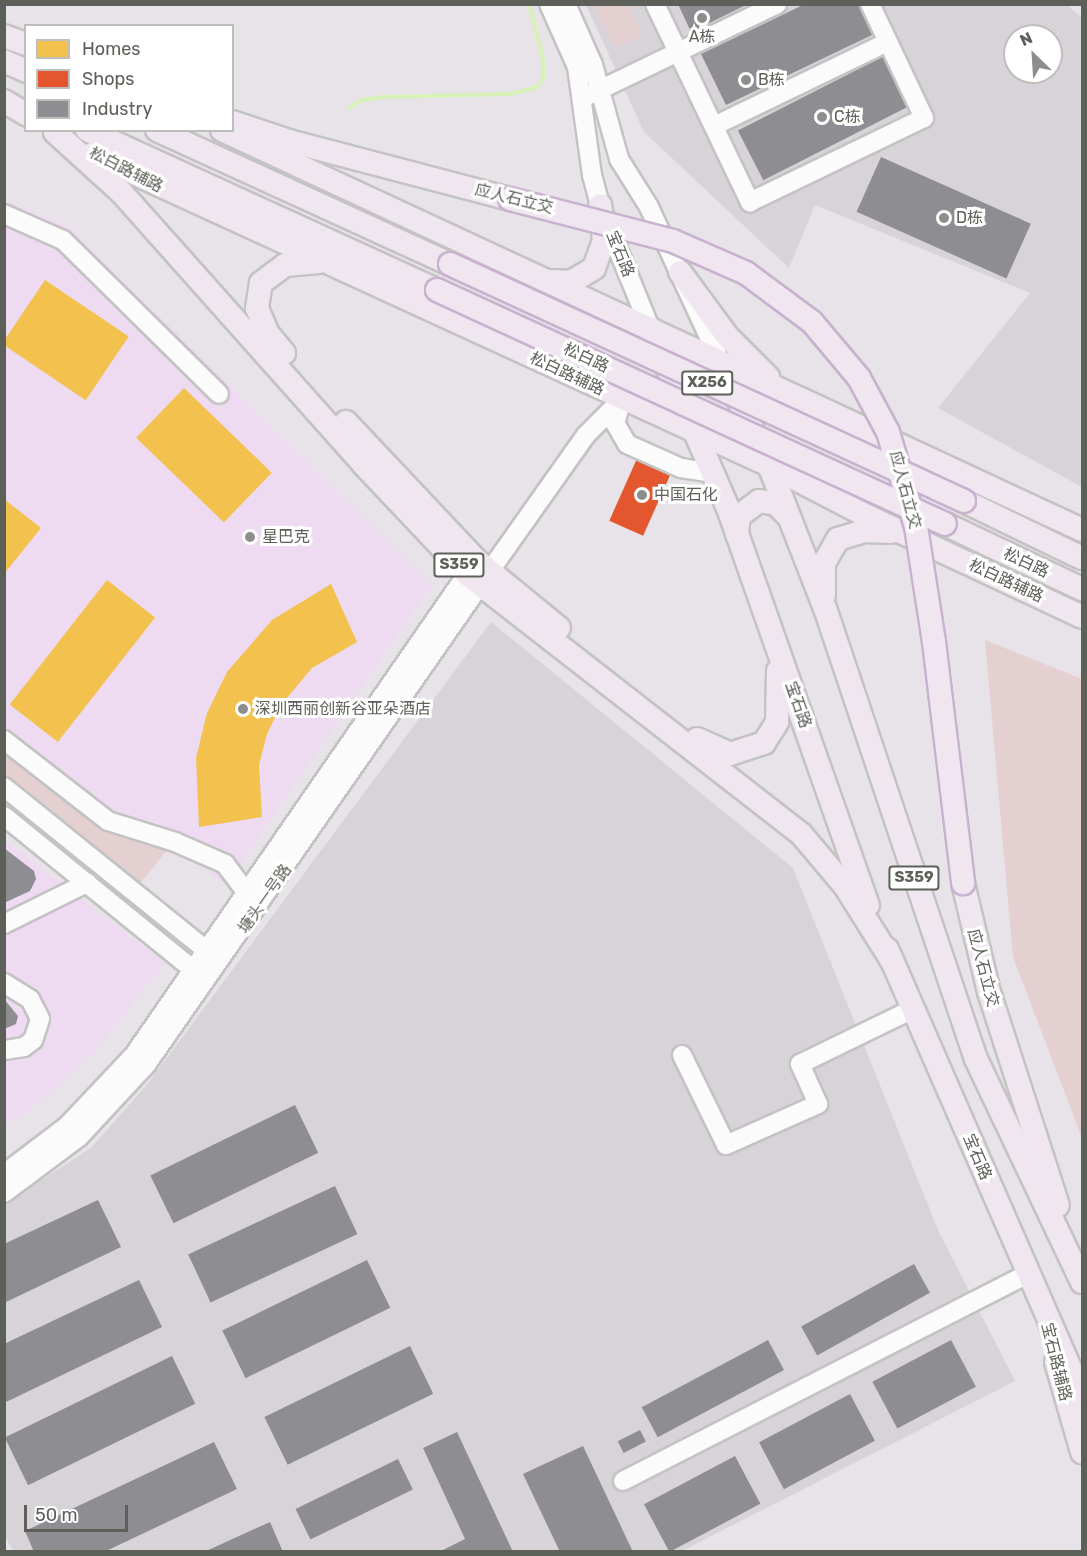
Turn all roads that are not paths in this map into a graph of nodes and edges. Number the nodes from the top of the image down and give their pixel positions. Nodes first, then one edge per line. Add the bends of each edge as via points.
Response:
1 (549, 4) edge
2 (566, 4) edge
3 (655, 4) edge
4 (777, 4) edge
5 (870, 4) edge
6 (4, 36) edge
7 (888, 42) junction
8 (24, 43) edge
9 (678, 52) junction
10 (4, 61) edge
11 (24, 70) edge
12 (599, 90) junction
13 (4, 96) edge
14 (581, 99) junction
15 (4, 101) edge
16 (24, 103) edge
17 (24, 113) edge
18 (234, 123) edge
19 (714, 126) junction
20 (54, 132) edge
21 (55, 132) edge
22 (91, 132) edge
23 (161, 132) edge
24 (226, 132) edge
25 (600, 205) junction
26 (4, 214) edge
27 (322, 262) junction
28 (680, 272) junction
29 (541, 278) junction
30 (650, 328) junction
31 (508, 347) junction
32 (721, 363) junction
33 (785, 391) junction
34 (219, 394) dead end
35 (622, 399) junction
36 (697, 434) junction
37 (940, 464) junction
38 (769, 465) junction
39 (714, 473) junction
40 (789, 517) junction
41 (1083, 530) edge
42 (738, 534) junction
43 (903, 534) junction
44 (1083, 558) edge
45 (478, 573) junction
46 (1083, 589) edge
47 (826, 611) junction
48 (1083, 617) edge
49 (770, 625) junction
50 (4, 740) edge
51 (4, 787) edge
52 (4, 816) edge
53 (87, 883) junction
54 (248, 895) junction
55 (4, 924) edge
56 (214, 957) junction
57 (892, 961) junction
58 (201, 976) junction
59 (4, 983) edge
60 (913, 1008) junction
61 (4, 1050) edge
62 (682, 1055) dead end
63 (4, 1174) edge
64 (4, 1193) edge
65 (1028, 1274) junction
66 (1083, 1281) edge
67 (1042, 1305) junction
68 (1083, 1396) edge
69 (1083, 1452) edge
70 (623, 1481) dead end

1 - 14 street, 宝石路 via 577,67
2 - 12 street via 594,65
3 - 9 street
4 - 9 street
5 - 7 street
6 - 8 main road
7 - 19 street
7 - 19 street via 924,118 750,202
9 - 12 street
9 - 19 street
10 - 11 main road
12 - 14 street
12 - 28 street via 619,159 649,207
13 - 16 main road
14 - 25 street, 宝石路
15 - 17 main road
18 - 66 main road, 应人石立交 / S359, bridge via 289,141 673,241 746,273 812,322 859,378 888,432 916,527 963,883 989,992
20 - 45 main road, S359 via 121,192 364,465
21 - 27 main road, 松白路辅路 / S359 via 126,172
22 - 46 main road, 松白路 / X256, bridge
23 - 44 main road, 松白路 / X256, bridge
24 - 29 main road
25 - 29 main road via 604,241 594,268 571,282
25 - 30 street, 宝石路
26 - 34 street via 63,240
27 - 31 main road, 松白路辅路 / S359
27 - 45 main road via 301,261 271,272 257,294 261,321 278,346
28 - 32 street
28 - 33 main road via 728,338
29 - 30 main road
29 - 31 main road via 558,298 559,316 553,333 533,347
30 - 32 main road
30 - 36 main road, 宝石路 / S359
31 - 35 main road, 松白路辅路 / S359
32 - 33 main road, X256
32 - 38 main road, S359
33 - 37 main road, X256
35 - 36 main road, 松白路辅路 / S359
35 - 39 street via 615,423 627,444 681,468
35 - 45 street via 586,435
36 - 38 main road, 松白路辅路
36 - 39 main road, 宝石路 / S359
37 - 41 main road, X256
37 - 43 main road via 912,461 891,476 884,500 886,513
38 - 40 main road, S359
38 - 43 main road, 松白路辅路
39 - 42 main road, 宝石路 / S359
40 - 42 main road via 776,504 759,501 739,516
40 - 47 main road, S359
42 - 49 main road, 宝石路 / S359
43 - 47 main road via 864,531 838,539 824,563
43 - 48 main road, 松白路辅路
45 - 49 main road via 701,743 730,754 764,743 777,722 780,692
45 - 54 street, 塘头一号路
45 - 56 street, 塘头一号路
45 - 57 main road, S359 via 801,834 845,886
47 - 66 main road, S359 via 976,1059
49 - 57 main road, 宝石路 / S359 via 850,857
50 - 54 street via 108,821 176,842 225,864
51 - 56 street
52 - 53 street
53 - 55 street
53 - 58 street
54 - 56 street, 塘头一号路
56 - 58 street, 塘头一号路
57 - 60 main road, 宝石路 / S359
58 - 63 street, 塘头一号路 via 115,1077 68,1125
58 - 64 street, 塘头一号路 via 146,1065 103,1113 55,1157
59 - 61 street via 30,999 40,1019 33,1040 24,1047
60 - 62 street via 800,1064 818,1104 726,1145
60 - 65 main road, 宝石路 / S359
65 - 67 main road, 宝石路 / S359
65 - 70 street
67 - 68 main road, 宝石路 / S359
67 - 69 main road, 宝石路辅路

